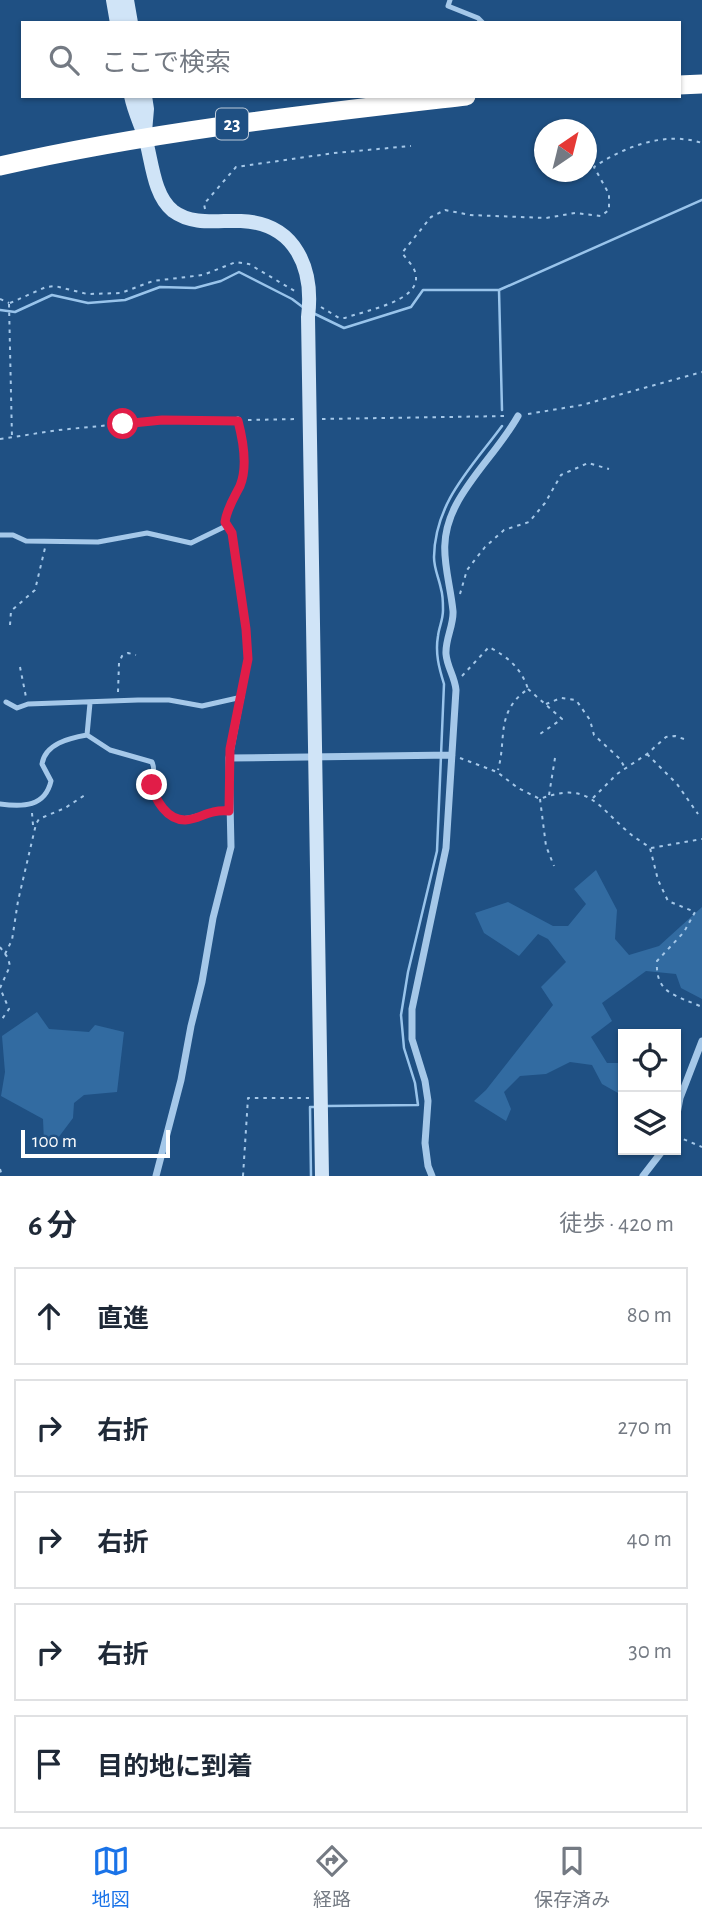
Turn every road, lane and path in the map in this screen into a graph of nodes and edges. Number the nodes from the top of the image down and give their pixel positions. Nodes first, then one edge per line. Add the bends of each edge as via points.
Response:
1 (113, 0) edge
2 (127, 0) edge
3 (450, 0) edge
4 (117, 21) edge
5 (131, 21) edge
6 (481, 21) edge
7 (702, 84) edge
8 (681, 85) edge
9 (132, 98) edge
10 (145, 98) edge
11 (448, 98) edge
12 (145, 137) junction
13 (702, 143) edge
14 (411, 146) dead end
15 (0, 166) edge
16 (207, 211) dead end
17 (0, 299) edge
18 (310, 300) junction
19 (9, 303) junction
20 (702, 372) edge
21 (518, 416) junction
22 (311, 419) junction
23 (238, 421) junction
24 (12, 438) junction
25 (0, 439) edge
26 (609, 469) dead end
27 (226, 526) junction
28 (0, 535) edge
29 (45, 541) junction
30 (453, 613) junction
31 (10, 625) dead end
32 (135, 656) dead end
33 (20, 667) dead end
34 (455, 679) junction
35 (528, 689) junction
36 (242, 697) junction
37 (119, 700) junction
38 (6, 702) dead end
39 (90, 703) junction
40 (28, 704) junction
41 (546, 704) junction
42 (87, 735) junction
43 (537, 736) dead end
44 (687, 740) dead end
45 (648, 754) junction
46 (449, 756) junction
47 (229, 758) junction
48 (316, 758) junction
49 (555, 758) dead end
50 (625, 768) junction
51 (498, 772) junction
52 (85, 794) dead end
53 (549, 795) junction
54 (593, 798) junction
55 (540, 799) junction
56 (0, 804) edge
57 (31, 805) junction
58 (229, 811) junction
59 (698, 814) dead end
60 (34, 828) junction
61 (702, 839) edge
62 (650, 848) junction
63 (554, 866) dead end
64 (0, 947) edge
65 (5, 954) junction
66 (702, 1007) edge
67 (0, 1022) edge
68 (702, 1041) edge
69 (681, 1095) edge
70 (321, 1098) junction
71 (681, 1138) edge
72 (702, 1147) edge
73 (659, 1155) edge
74 (0, 1169) edge
75 (2, 1176) edge
76 (156, 1176) edge
77 (243, 1176) edge
78 (322, 1176) edge
79 (432, 1176) edge
80 (643, 1176) edge

1 - 4 street
2 - 5 street
3 - 6 lane via 448,6
7 - 8 highway
9 - 12 street
10 - 12 street
11 - 12 highway, 23
12 - 15 highway, 23
12 - 18 street via 167,206 192,219 246,221 274,229 302,257
13 - 18 path via 683,137 650,143 617,152 594,167 609,194 609,210 601,216 438,213 402,253 416,275 405,298 345,318
14 - 16 path via 236,167 204,204
17 - 19 path
18 - 19 path via 248,264 236,262 203,275 153,281 121,292 87,294 46,287
18 - 22 street
19 - 24 path
20 - 21 path via 582,405
21 - 22 path
21 - 30 street via 452,513 444,563
22 - 23 path
22 - 48 street
23 - 24 path via 162,420
23 - 27 street via 244,469
24 - 25 path
26 - 30 path via 588,463 561,475 529,522 495,536 467,570
27 - 29 lane via 191,543 147,533 108,541
27 - 36 street via 232,533 248,646
28 - 29 lane
29 - 31 path via 35,590 11,611
30 - 34 street via 446,653
32 - 37 path via 124,653 120,663
33 - 40 path
34 - 35 path via 468,672 489,647 513,663
34 - 46 street
35 - 41 path
35 - 51 path via 505,718
36 - 37 lane via 202,706 169,700
36 - 47 street
37 - 39 lane
38 - 40 lane via 18,708
39 - 40 lane
39 - 42 lane
41 - 43 path via 562,719
41 - 50 path via 576,699 590,720 593,735
42 - 57 lane via 58,744 44,755 42,764 50,785
42 - 58 lane via 110,750 152,762 153,792 175,818 187,820 210,811
44 - 45 path via 666,737
45 - 50 path
45 - 59 path
46 - 48 street
46 - 51 path
46 - 79 street via 446,848 412,1010 412,1039 428,1101 425,1143
47 - 48 street
47 - 58 street
48 - 70 street
49 - 53 path
50 - 54 path
51 - 55 path
52 - 60 path via 39,819
53 - 54 path
53 - 55 path
54 - 62 path
55 - 63 path via 546,846
56 - 57 lane
57 - 60 path
58 - 76 street via 232,847
60 - 65 path via 12,940
61 - 62 path
62 - 66 path via 668,901 695,912 684,932 657,961 656,976 664,989
64 - 65 path
65 - 67 path via 10,966 0,988 9,1010
68 - 69 street
70 - 77 path via 248,1098
70 - 78 street
71 - 72 path
73 - 80 street
74 - 75 path

